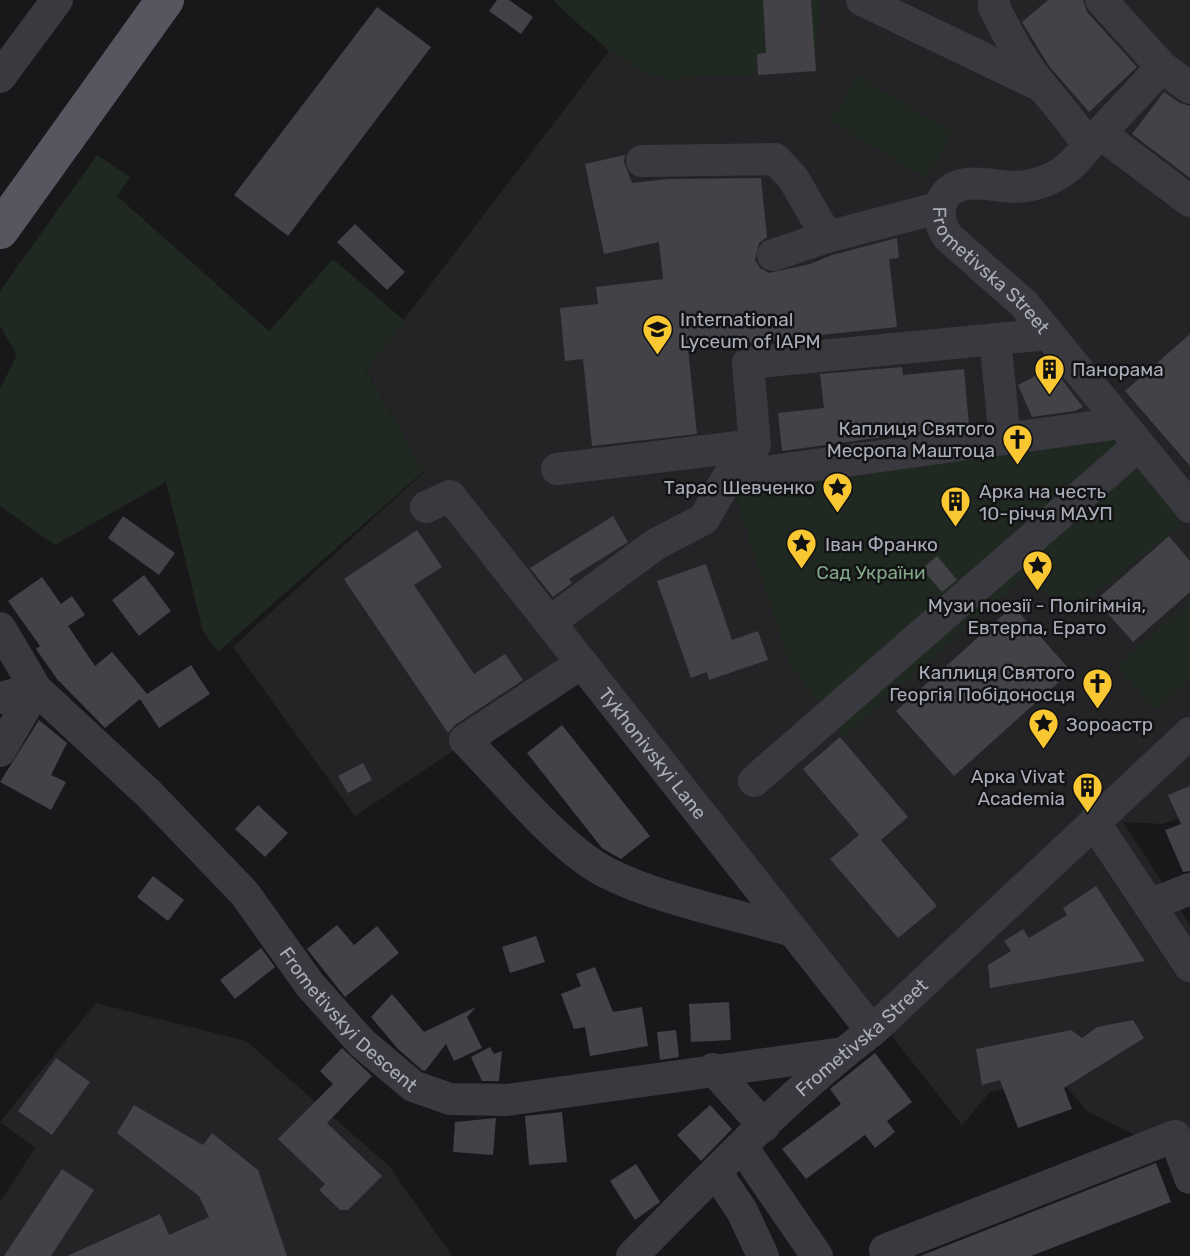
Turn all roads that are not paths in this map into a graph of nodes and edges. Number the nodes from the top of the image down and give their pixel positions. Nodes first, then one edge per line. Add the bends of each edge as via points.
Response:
1 (57, 0) edge
2 (165, 0) edge
3 (862, 0) edge
4 (1101, 0) edge
5 (998, 2) edge
6 (1162, 67) junction
7 (0, 77) edge
8 (1042, 87) junction
9 (1190, 88) edge
10 (1095, 140) junction
11 (642, 161) dead end
12 (1190, 201) edge
13 (938, 208) junction
14 (0, 230) edge
15 (827, 237) junction
16 (773, 255) dead end
17 (1049, 334) junction
18 (995, 339) junction
19 (1130, 434) junction
20 (1005, 439) junction
21 (557, 469) dead end
22 (426, 507) dead end
23 (1190, 507) edge
24 (550, 622) junction
25 (0, 628) edge
26 (582, 663) junction
27 (36, 689) junction
28 (0, 698) edge
29 (1190, 733) edge
30 (0, 751) edge
31 (754, 781) dead end
32 (1094, 822) junction
33 (1190, 889) edge
34 (1149, 905) junction
35 (793, 931) junction
36 (1190, 966) edge
37 (872, 1031) junction
38 (843, 1054) junction
39 (713, 1069) junction
40 (753, 1137) junction
41 (716, 1172) junction
42 (1190, 1178) edge
43 (885, 1250) dead end
44 (632, 1256) edge
45 (763, 1256) edge
46 (817, 1256) edge

1 - 7 street
2 - 14 main road
3 - 8 street
4 - 6 street
5 - 8 street via 1013,47
6 - 9 street
6 - 10 street, Frometivska Street
8 - 10 street
10 - 12 street
10 - 13 street, Frometivska Street via 1071,168 1042,182 1005,188 965,184 947,193
11 - 15 street via 775,159 793,177
13 - 15 street
13 - 17 street, Frometivska Street via 940,226 948,237 1024,304
15 - 16 street
17 - 18 street
17 - 19 street, Frometivska Street
18 - 20 street
18 - 21 street via 748,363 755,445
19 - 20 street
19 - 23 street, Frometivska Street
19 - 31 street
20 - 24 street via 728,477 704,519 656,544
22 - 24 street, Tykhonivskyi Lane via 450,496
24 - 26 street, Tykhonivskyi Lane
25 - 27 street, Frometivskyi Descent
26 - 35 street, Tykhonivskyi Lane
26 - 35 street via 465,740 557,834 600,869 653,890
27 - 28 street
27 - 30 street
27 - 39 street, Frometivskyi Descent via 149,793 245,894 310,985 362,1043 413,1086 450,1099 507,1100
29 - 32 street, Frometivska Street
32 - 34 street
32 - 37 street, Frometivska Street
33 - 34 street
34 - 36 street
35 - 37 street, Tykhonivskyi Lane
37 - 38 street, Frometivska Street
38 - 39 street, Frometivskyi Descent
38 - 40 street, Frometivska Street
39 - 40 street
40 - 41 street, Frometivska Street
40 - 46 street
41 - 44 street, Frometivska Street
41 - 45 street via 743,1211
42 - 43 street via 1175,1136

